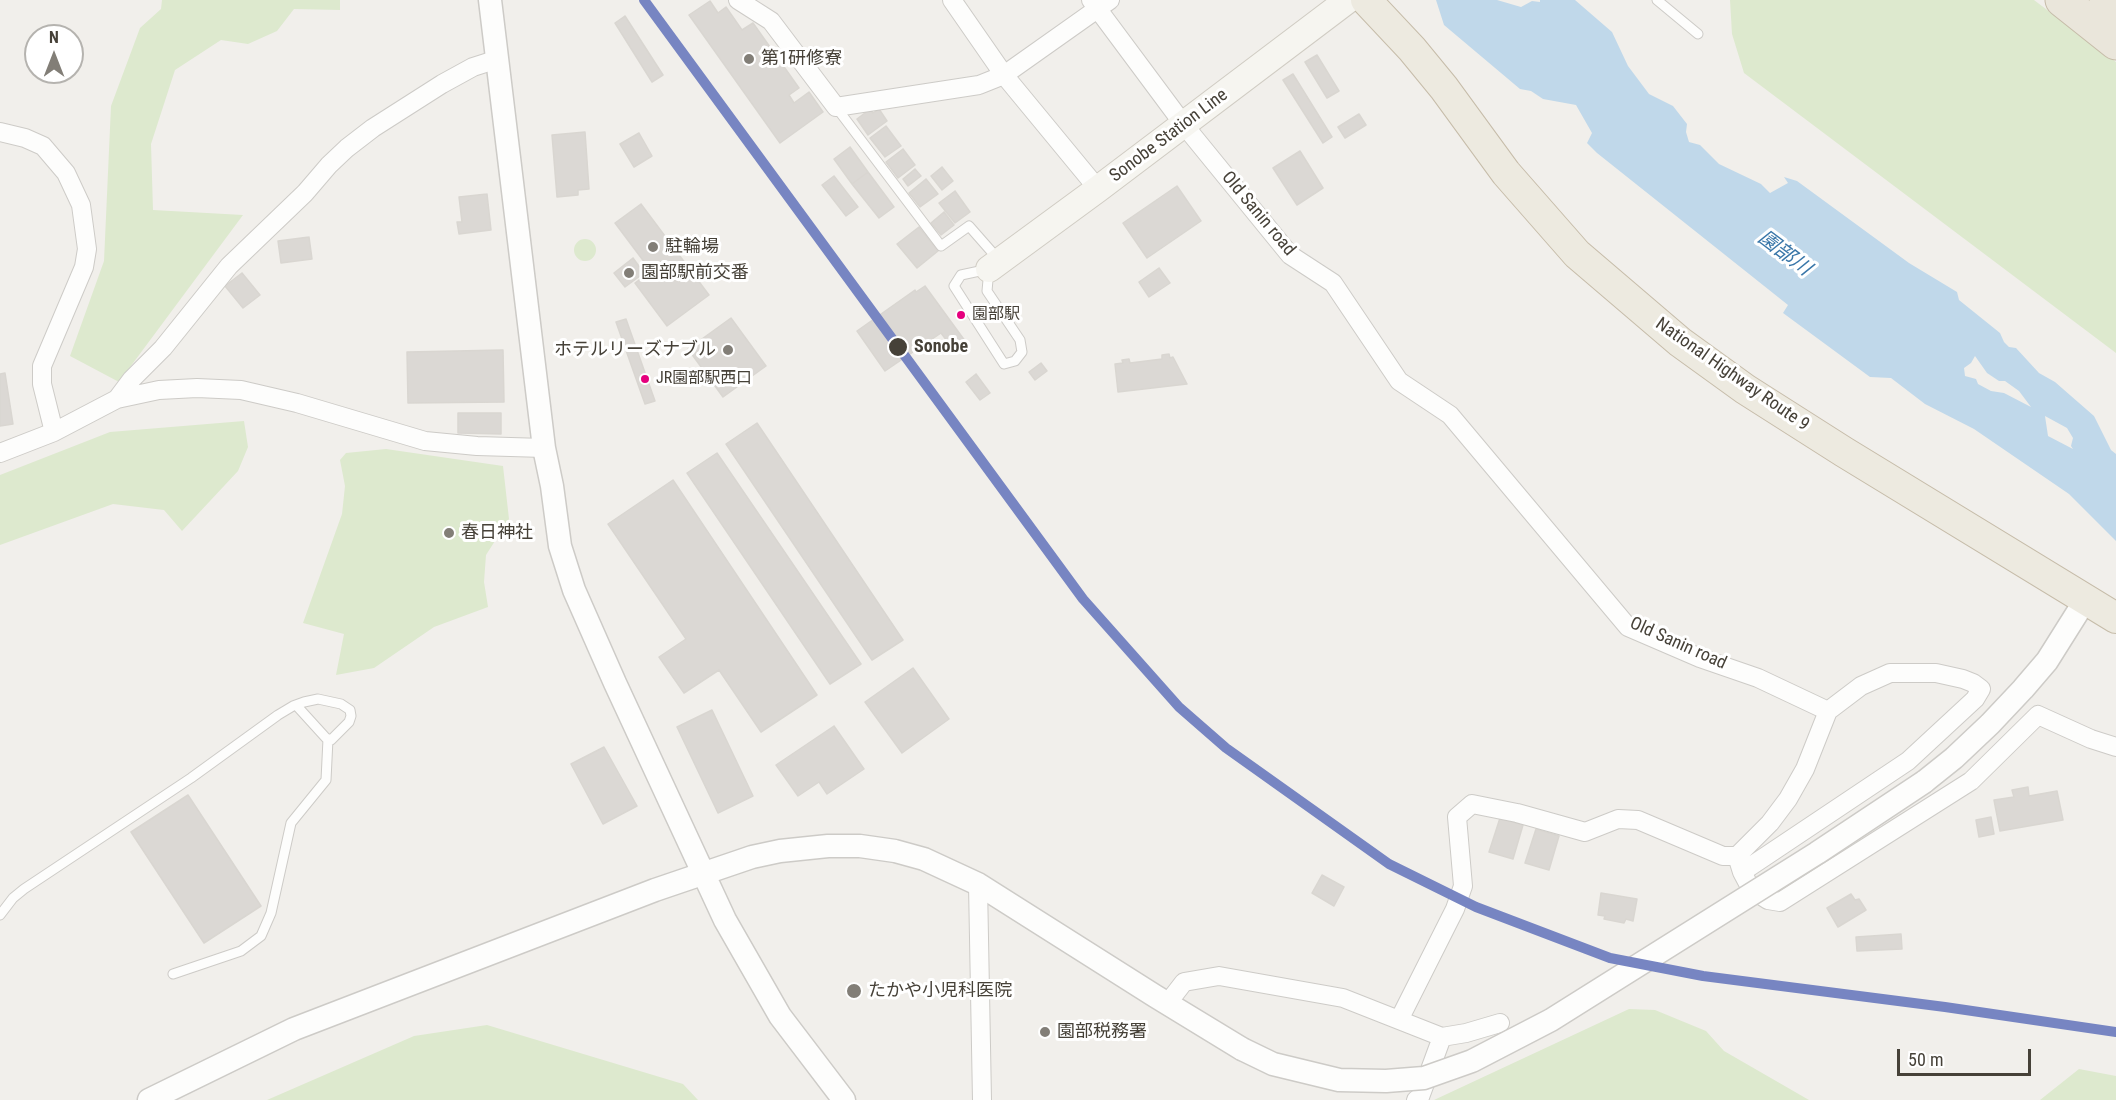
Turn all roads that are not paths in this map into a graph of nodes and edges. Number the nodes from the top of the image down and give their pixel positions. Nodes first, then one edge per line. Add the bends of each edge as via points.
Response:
1 (490, 0) edge
2 (738, 0) edge
3 (952, 0) edge
4 (1348, 0) edge
5 (1366, 0) edge
6 (1657, 0) edge
7 (2062, 0) edge
8 (2106, 0) edge
9 (1100, 3) edge
10 (2116, 8) edge
11 (1698, 34) dead end
12 (2116, 43) edge
13 (498, 59) junction
14 (1004, 75) junction
15 (836, 107) junction
16 (1184, 125) junction
17 (0, 132) edge
18 (1098, 189) junction
19 (994, 265) junction
20 (117, 399) junction
21 (54, 432) junction
22 (544, 448) junction
23 (0, 453) edge
24 (2086, 599) junction
25 (2116, 618) edge
26 (297, 705) junction
27 (1828, 711) junction
28 (328, 739) junction
29 (2116, 747) edge
30 (1739, 864) junction
31 (703, 875) junction
32 (978, 884) junction
33 (0, 915) edge
34 (173, 974) dead end
35 (1167, 1004) junction
36 (1399, 1020) junction
37 (1500, 1023) dead end
38 (1442, 1037) junction
39 (149, 1100) edge
40 (844, 1100) edge
41 (982, 1100) edge
42 (1416, 1100) edge

1 - 13 street
2 - 15 street via 771,21
3 - 14 street
4 - 16 main road, Sonobe Station Line
5 - 24 highway, National Highway Route 9 via 1412,49 1506,172 1577,254 1680,342 1844,452
6 - 11 lane
7 - 12 highway
8 - 10 highway
9 - 14 street
9 - 16 street, Old Sanin road
13 - 20 street via 442,84 347,148 229,266
13 - 22 street
14 - 15 street via 979,85
14 - 18 street
15 - 19 lane via 940,246 969,226
16 - 18 main road, Sonobe Station Line
16 - 27 street, Old Sanin road via 1290,255 1333,283 1398,381 1450,415 1628,627 1758,678
17 - 21 street via 43,146 66,173 81,205 87,249 84,267 42,366 42,384
18 - 19 main road, Sonobe Station Line
19 - 19 lane via 987,291 1020,340 1022,352 1015,361 1004,364 954,286 961,275
20 - 21 street
20 - 22 street via 168,390 241,390 425,441
21 - 23 street
22 - 31 street via 560,546 574,590
24 - 25 highway, National Highway Route 9
24 - 35 street, bridge via 2047,662 1961,752 1924,782 1551,1020 1472,1061 1424,1078 1339,1080 1273,1064
26 - 28 lane
26 - 28 lane via 318,699 350,710 349,722
26 - 33 lane via 24,889
27 - 30 street via 1805,770
27 - 30 street via 1861,686 1890,673 1936,673 1963,679 1981,689 1908,761
28 - 34 lane via 326,780 291,823 271,913 261,936 241,951
29 - 30 street via 2038,715 1971,781 1780,902 1768,900 1751,889
30 - 36 street via 1638,820 1618,819 1585,832 1472,804 1457,818 1463,886
31 - 32 street via 780,851 860,846 924,859
31 - 39 street via 294,1029
31 - 40 street via 780,1016
32 - 35 street
32 - 41 street
35 - 36 street via 1184,982 1220,976 1343,998
36 - 38 street
37 - 38 street
38 - 42 street

